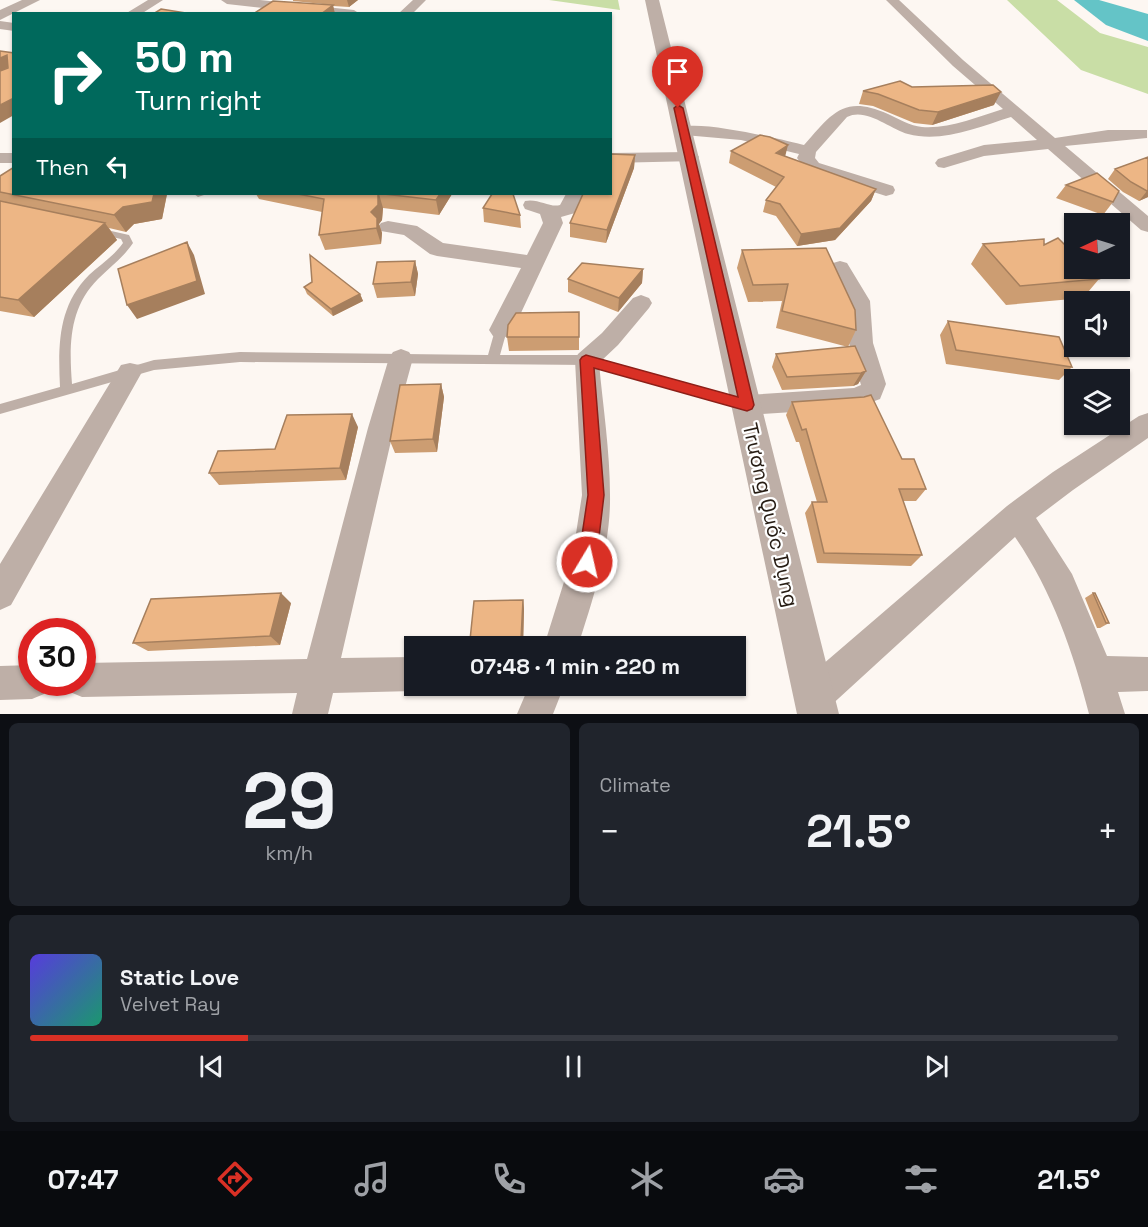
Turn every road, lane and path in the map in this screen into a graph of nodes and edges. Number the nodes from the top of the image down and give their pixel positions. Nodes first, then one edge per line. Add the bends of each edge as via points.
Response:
1 (33, 0) edge
2 (158, 0) edge
3 (227, 0) edge
4 (420, 0) edge
5 (652, 0) edge
6 (892, 0) edge
7 (135, 12) edge
8 (336, 12) edge
9 (406, 12) edge
10 (0, 15) edge
11 (1014, 111) junction
12 (1141, 134) dead end
13 (687, 143) junction
14 (1052, 143) junction
15 (808, 151) junction
16 (612, 158) edge
17 (944, 163) dead end
18 (886, 190) dead end
19 (575, 195) edge
20 (532, 205) dead end
21 (552, 214) junction
22 (1148, 226) edge
23 (388, 227) dead end
24 (93, 230) edge
25 (532, 263) junction
26 (840, 268) dead end
27 (641, 303) dead end
28 (501, 330) joint
29 (400, 358) junction
30 (494, 358) junction
31 (586, 360) junction
32 (130, 372) junction
33 (66, 391) junction
34 (747, 405) junction
35 (0, 409) edge
36 (1148, 424) edge
37 (1017, 516) junction
38 (0, 594) edge
39 (564, 636) edge
40 (1096, 672) junction
41 (404, 674) edge
42 (1148, 674) edge
43 (320, 676) junction
44 (96, 680) edge
45 (18, 682) edge
46 (0, 683) edge
47 (543, 696) edge
48 (816, 705) edge
49 (310, 714) edge
50 (535, 714) edge
51 (1107, 714) edge

1 - 10 street
2 - 7 street
3 - 8 street
4 - 9 street
5 - 13 street, Trương Quốc Dụng
6 - 11 street
11 - 14 street
11 - 15 street via 926,132 864,111 847,110
12 - 14 street
13 - 15 street via 741,135
13 - 16 street
13 - 34 street, Trương Quốc Dụng
14 - 17 street via 990,148
14 - 22 street
15 - 18 street via 806,158 813,166
19 - 21 street via 568,209
20 - 21 street via 547,208
21 - 25 street via 553,223
23 - 25 street via 410,230 437,249
24 - 33 lane via 122,236 128,243 88,282 68,314 63,334
25 - 28 street
26 - 34 street via 859,301 861,343 874,384 871,392 856,398
27 - 31 street
28 - 30 lane
29 - 30 lane
29 - 32 lane via 240,357 169,362
29 - 43 street
30 - 31 lane
31 - 34 lane
31 - 39 street via 595,517 581,587
32 - 33 lane
32 - 38 street
33 - 35 lane
34 - 48 street, Trương Quốc Dụng
36 - 37 street
37 - 40 street via 1056,572
37 - 48 street
40 - 42 street
40 - 51 street
41 - 43 street
43 - 44 street
43 - 49 street
45 - 46 street
47 - 50 street

